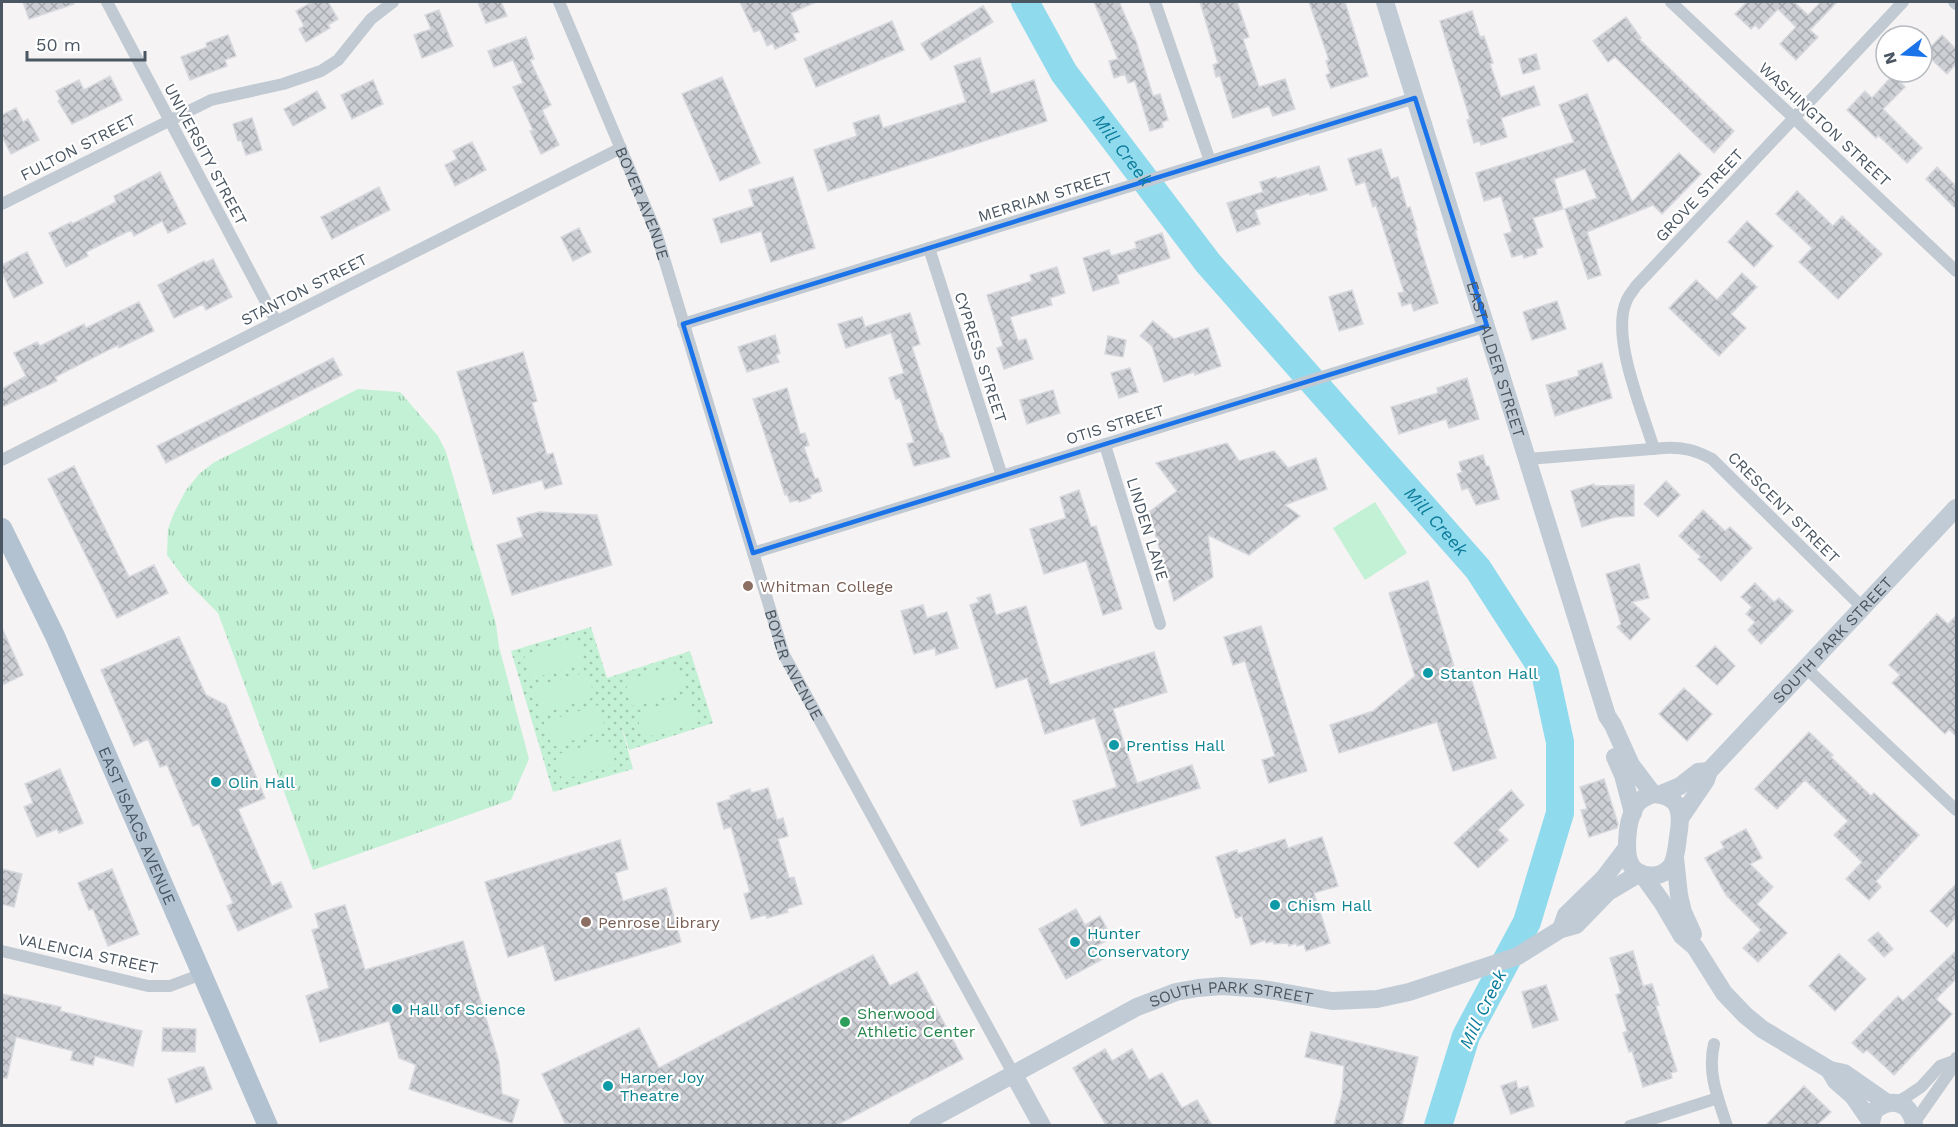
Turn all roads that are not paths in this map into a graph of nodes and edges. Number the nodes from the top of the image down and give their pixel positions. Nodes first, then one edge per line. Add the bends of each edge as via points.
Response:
1 (107, 2) edge
2 (393, 2) edge
3 (559, 2) edge
4 (1155, 2) edge
5 (1385, 2) edge
6 (1671, 2) edge
7 (1903, 2) edge
8 (1416, 98) junction
9 (1794, 118) junction
10 (170, 119) junction
11 (621, 148) junction
12 (1210, 161) junction
13 (2, 204) edge
14 (929, 248) junction
15 (1956, 271) edge
16 (276, 321) junction
17 (683, 324) junction
18 (1487, 326) junction
19 (1105, 445) junction
20 (1654, 449) junction
21 (1528, 459) junction
22 (2, 460) edge
23 (1002, 476) junction
24 (1956, 508) edge
25 (2, 528) edge
26 (753, 553) junction
27 (1863, 608) junction
28 (1160, 624) dead end
29 (1806, 668) junction
30 (1607, 716) junction
31 (1709, 771) junction
32 (1657, 794) junction
33 (1956, 810) edge
34 (1633, 813) junction
35 (1681, 817) junction
36 (1626, 849) junction
37 (1675, 858) junction
38 (1641, 874) junction
39 (1561, 929) junction
40 (1695, 947) junction
41 (2, 951) edge
42 (202, 974) junction
43 (1714, 1044) dead end
44 (1955, 1060) edge
45 (1830, 1070) junction
46 (1013, 1073) junction
47 (1718, 1098) junction
48 (1891, 1103) junction
49 (1870, 1124) edge
50 (1914, 1124) edge
51 (268, 1125) edge
52 (918, 1125) edge
53 (1042, 1125) edge
54 (1630, 1125) edge
55 (1727, 1125) edge

1 - 10 street, UNIVERSITY STREET
2 - 10 street, FULTON STREET via 371,19 338,60 321,71 211,100
3 - 11 street, BOYER AVENUE
4 - 12 street
5 - 8 main road, EAST ALDER STREET
6 - 9 street, WASHINGTON STREET
7 - 9 street, GROVE STREET
8 - 12 street, MERRIAM STREET
8 - 18 main road, EAST ALDER STREET
9 - 15 street, WASHINGTON STREET
9 - 20 street, GROVE STREET via 1636,286 1626,302 1622,319 1626,357
10 - 13 street, FULTON STREET
10 - 16 street, UNIVERSITY STREET
11 - 16 street, STANTON STREET
11 - 17 street, BOYER AVENUE via 656,232
12 - 14 street, MERRIAM STREET
14 - 17 street, MERRIAM STREET
14 - 23 street, CYPRESS STREET
16 - 22 street, STANTON STREET
17 - 26 street, BOYER AVENUE
18 - 19 street, OTIS STREET
18 - 21 main road, EAST ALDER STREET
19 - 23 street, OTIS STREET
19 - 28 street, LINDEN LANE
20 - 21 street, CRESCENT STREET
20 - 27 street, CRESCENT STREET via 1683,447 1712,459
21 - 30 main road, EAST ALDER STREET
23 - 26 street, OTIS STREET
24 - 27 main road, SOUTH PARK STREET
25 - 42 main road, EAST ISAACS AVENUE via 55,636
26 - 46 street, BOYER AVENUE via 790,669
27 - 29 main road, SOUTH PARK STREET
29 - 31 main road, SOUTH PARK STREET
29 - 33 street
30 - 32 main road, EAST ALDER STREET via 1631,765
30 - 34 main road, EAST ALDER STREET via 1604,729
31 - 32 main road, SOUTH PARK STREET via 1698,772 1680,786
31 - 35 main road, SOUTH PARK STREET
32 - 34 main road via 1639,801
32 - 35 main road via 1675,802
34 - 36 main road
35 - 37 main road
36 - 38 main road via 1630,864
36 - 39 main road, SOUTH PARK STREET via 1604,878 1566,915
37 - 38 main road via 1658,875
37 - 40 main road via 1679,895
38 - 39 main road, SOUTH PARK STREET via 1608,892 1576,925
38 - 40 main road via 1682,936
39 - 46 main road, SOUTH PARK STREET via 1504,962 1394,995 1332,1001 1243,987 1187,990 1137,1007
40 - 45 main road via 1724,993 1745,1015
41 - 42 street, VALENCIA STREET via 156,987
42 - 51 main road, EAST ISAACS AVENUE
43 - 47 street via 1711,1075
44 - 48 street via 1940,1066 1921,1087
44 - 50 street
45 - 48 main road via 1844,1074
45 - 49 main road via 1853,1096
46 - 52 main road, SOUTH PARK STREET
46 - 53 main road, BOYER AVENUE
47 - 54 street
47 - 55 street
48 - 49 main road via 1875,1112
48 - 50 main road via 1908,1110

